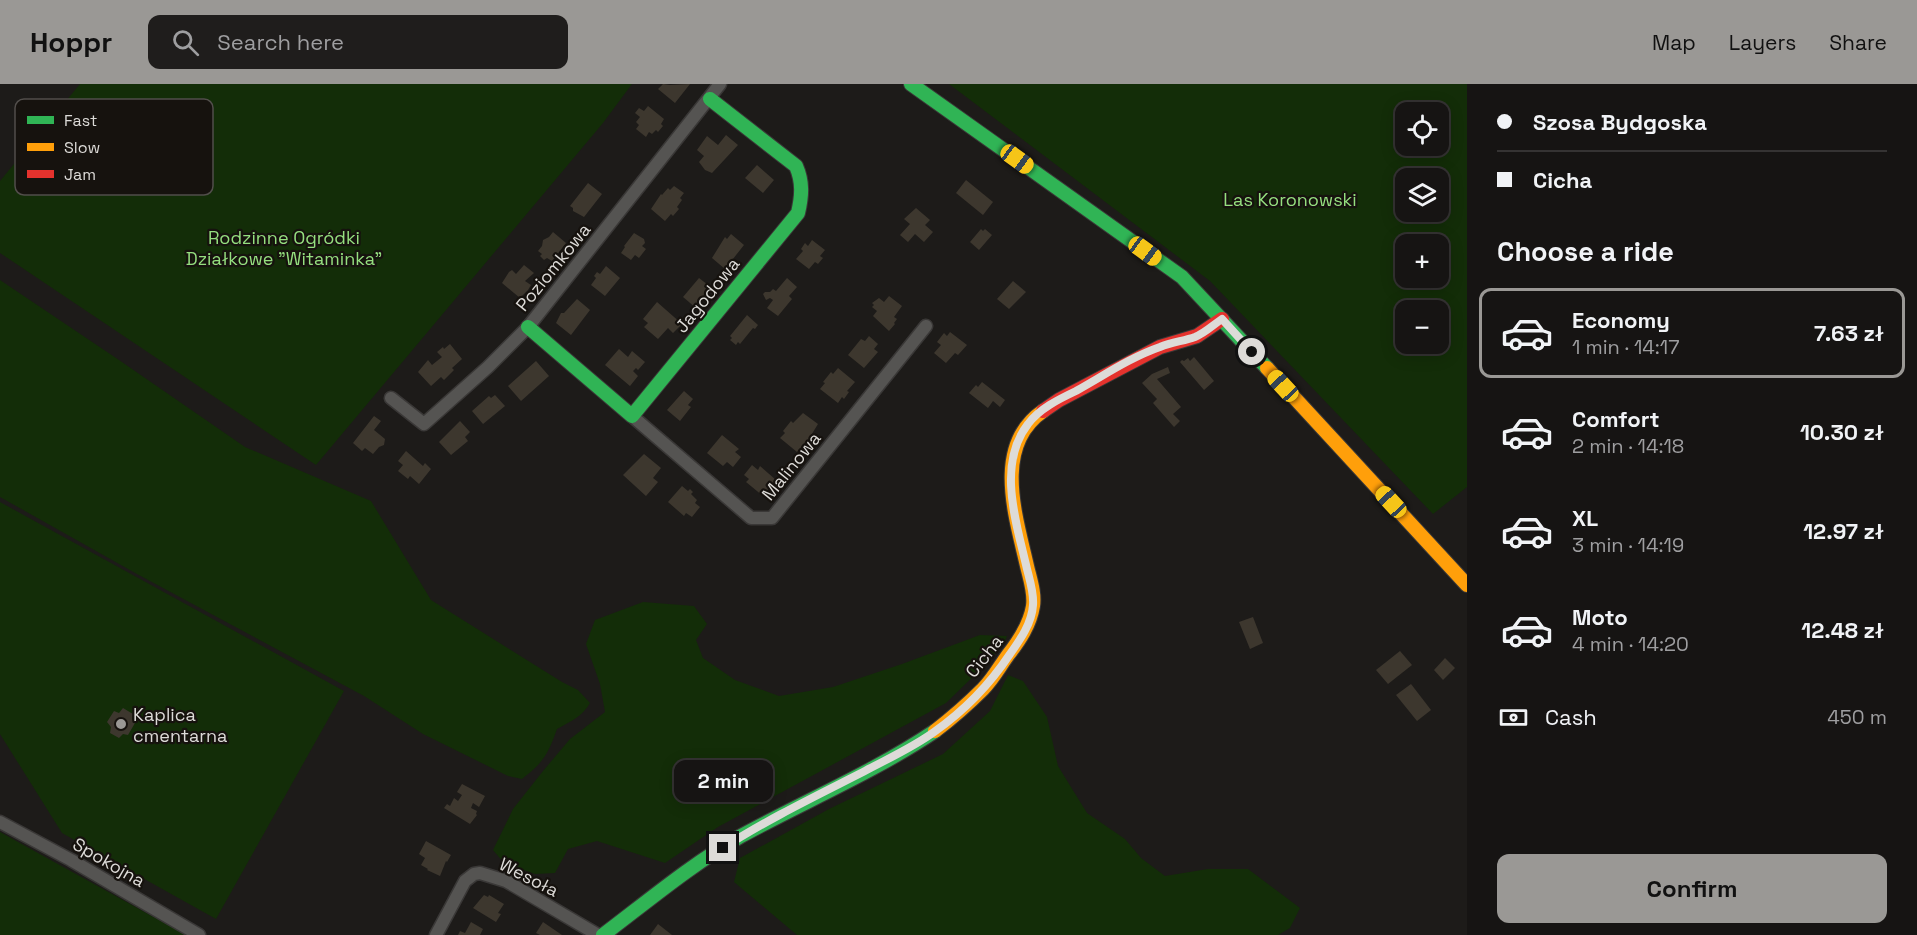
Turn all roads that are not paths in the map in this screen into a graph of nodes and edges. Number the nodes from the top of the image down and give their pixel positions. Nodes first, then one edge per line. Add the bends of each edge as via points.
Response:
1 (720, 84) edge
2 (911, 84) edge
3 (710, 99) junction
4 (1222, 319) junction
5 (926, 326) dead end
6 (528, 327) junction
7 (391, 398) dead end
8 (632, 416) junction
9 (1467, 585) edge
10 (0, 822) edge
11 (199, 935) edge
12 (436, 935) edge
13 (600, 935) edge

1 - 3 street, Poziomkowa
2 - 4 street via 1182,277
3 - 6 street, Poziomkowa
3 - 8 street, Jagodowa via 796,166 802,178 798,213
4 - 9 street
4 - 13 street, Cicha via 1197,336 1160,347 1059,400 1027,425 1016,447 1011,481 1033,605 1020,639 985,687 934,732 740,837
5 - 8 street, Malinowa via 772,518 751,518
6 - 7 street, Poziomkowa via 424,424
6 - 8 street
10 - 11 street, Spokojna
12 - 13 street, Wesoła via 465,881 480,873 506,881

